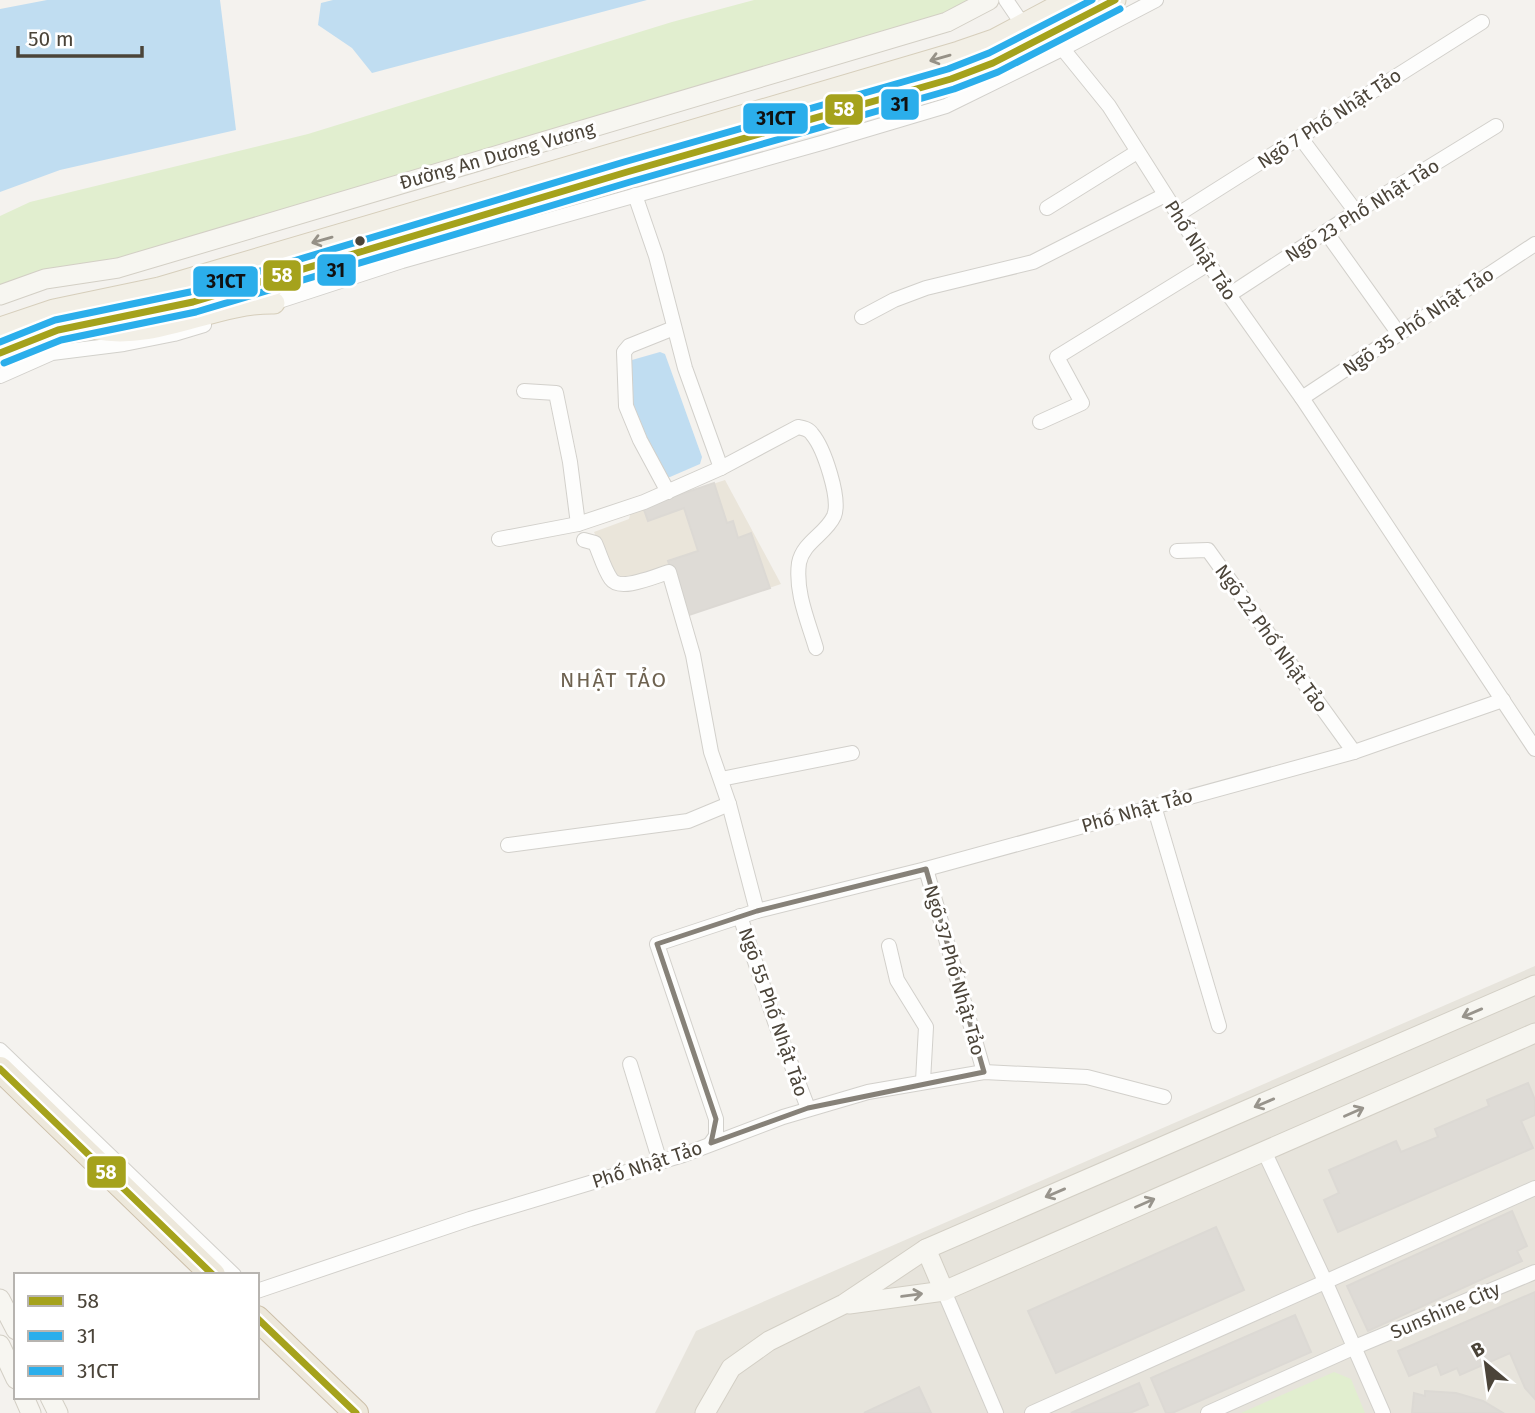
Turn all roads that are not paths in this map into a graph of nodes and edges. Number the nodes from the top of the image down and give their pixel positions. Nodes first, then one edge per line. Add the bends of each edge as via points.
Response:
1 (989, 0) edge
2 (1006, 0) edge
3 (1069, 0) edge
4 (1115, 0) edge
5 (1156, 0) edge
6 (1482, 22) dead end
7 (1023, 25) junction
8 (1057, 41) junction
9 (1496, 126) dead end
10 (1300, 137) junction
11 (1137, 152) junction
12 (635, 195) junction
13 (1164, 195) junction
14 (1047, 208) dead end
15 (1356, 212) junction
16 (1177, 215) junction
17 (1326, 232) junction
18 (1535, 244) edge
19 (1209, 264) junction
20 (0, 295) edge
21 (1229, 295) junction
22 (274, 303) junction
23 (862, 317) dead end
24 (81, 326) junction
25 (0, 328) edge
26 (674, 328) junction
27 (1399, 334) junction
28 (0, 352) edge
29 (0, 376) edge
30 (524, 391) dead end
31 (1302, 398) junction
32 (1040, 422) dead end
33 (721, 468) junction
34 (668, 492) junction
35 (578, 524) junction
36 (499, 539) dead end
37 (584, 540) dead end
38 (1177, 551) dead end
39 (816, 648) dead end
40 (1503, 700) junction
41 (1535, 749) edge
42 (1353, 752) junction
43 (852, 753) dead end
44 (721, 779) junction
45 (729, 804) junction
46 (1154, 806) junction
47 (508, 845) dead end
48 (926, 869) junction
49 (757, 911) junction
50 (740, 916) junction
51 (889, 947) dead end
52 (1535, 985) edge
53 (1219, 1026) dead end
54 (1535, 1033) edge
55 (0, 1050) edge
56 (630, 1064) dead end
57 (0, 1069) edge
58 (984, 1072) junction
59 (923, 1081) junction
60 (1164, 1097) dead end
61 (808, 1108) junction
62 (711, 1143) junction
63 (1264, 1151) junction
64 (660, 1162) junction
65 (1535, 1188) edge
66 (926, 1249) junction
67 (1535, 1272) edge
68 (211, 1273) edge
69 (232, 1273) edge
70 (1326, 1283) junction
71 (259, 1289) edge
72 (944, 1291) junction
73 (0, 1299) edge
74 (845, 1304) junction
75 (259, 1320) edge
76 (14, 1326) edge
77 (0, 1345) edge
78 (1355, 1347) junction
79 (14, 1375) edge
80 (356, 1413) edge
81 (705, 1413) edge
82 (996, 1413) edge
83 (1032, 1413) edge
84 (1208, 1413) edge
85 (1383, 1413) edge

1 - 20 street, Đường An Dương Vương via 934,26 118,268 45,279
2 - 7 street
3 - 7 main road, Đường An Dương Vương
4 - 8 main road
5 - 8 street
6 - 10 street, Ngõ 7 Phố Nhật Tảo
7 -> 25 main road, Đường An Dương Vương via 959,52 159,288 54,310
8 - 11 street, Phố Nhật Tảo via 1109,106
8 - 12 street via 946,106
8 - 24 main road via 951,79 193,302
9 - 15 street, Ngõ 23 Phố Nhật Tảo
10 - 15 street
10 - 16 street, Ngõ 7 Phố Nhật Tảo
11 - 13 street, Phố Nhật Tảo
11 - 14 street
12 - 22 street via 402,261
12 - 26 street
13 - 16 street, Phố Nhật Tảo
13 - 23 street via 1033,262 926,288
15 - 17 street, Ngõ 23 Phố Nhật Tảo
16 - 19 street, Phố Nhật Tảo
17 - 21 street, Ngõ 23 Phố Nhật Tảo
17 - 27 street
18 - 27 street, Ngõ 35 Phố Nhật Tảo
19 - 21 street, Phố Nhật Tảo
19 - 32 street via 1057,357 1082,403
21 - 31 street, Phố Nhật Tảo
22 - 24 main road via 242,305 124,333
22 - 29 street via 174,334 52,353
24 - 28 main road
26 - 33 street
26 - 34 street via 624,352 626,406
27 - 31 street, Ngõ 35 Phố Nhật Tảo
30 - 35 street via 556,393
31 - 40 street, Phố Nhật Tảo
33 - 34 street
33 - 39 street via 798,427 813,434 836,498 835,514 799,561 799,588
34 - 35 street
35 - 36 street
37 - 44 street via 595,543 616,584 669,572
38 - 42 street, Ngõ 22 Phố Nhật Tảo via 1208,550
40 - 41 street
40 - 42 street, Phố Nhật Tảo
42 - 46 street, Phố Nhật Tảo
43 - 44 street
44 - 45 street
45 - 47 street via 688,821
45 - 49 street
46 - 48 street, Phố Nhật Tảo
46 - 53 street
48 - 49 street, Phố Nhật Tảo
48 - 58 street, Ngõ 37 Phố Nhật Tảo
49 - 50 street, Phố Nhật Tảo
50 - 61 street, Ngõ 55 Phố Nhật Tảo
50 - 62 street, Phố Nhật Tảo via 657,944 716,1119
51 - 59 street via 897,980 926,1027
52 -> 66 street
63 -> 54 street
55 - 69 street
56 - 64 street
57 - 68 highway
58 - 59 street
58 - 60 street via 1087,1077
59 - 61 street
61 - 62 street
62 - 64 street, Phố Nhật Tảo
63 - 70 street
72 -> 63 street
64 - 71 street, Phố Nhật Tảo
65 - 70 street
66 - 72 street
66 - 74 street
67 - 78 street, Sunshine City
70 - 78 street
70 - 83 street
74 -> 72 street
72 - 82 street
73 - 76 street
74 - 81 street via 769,1341 731,1368
75 - 80 highway
77 - 79 street
78 - 84 street, Sunshine City
78 - 85 street

